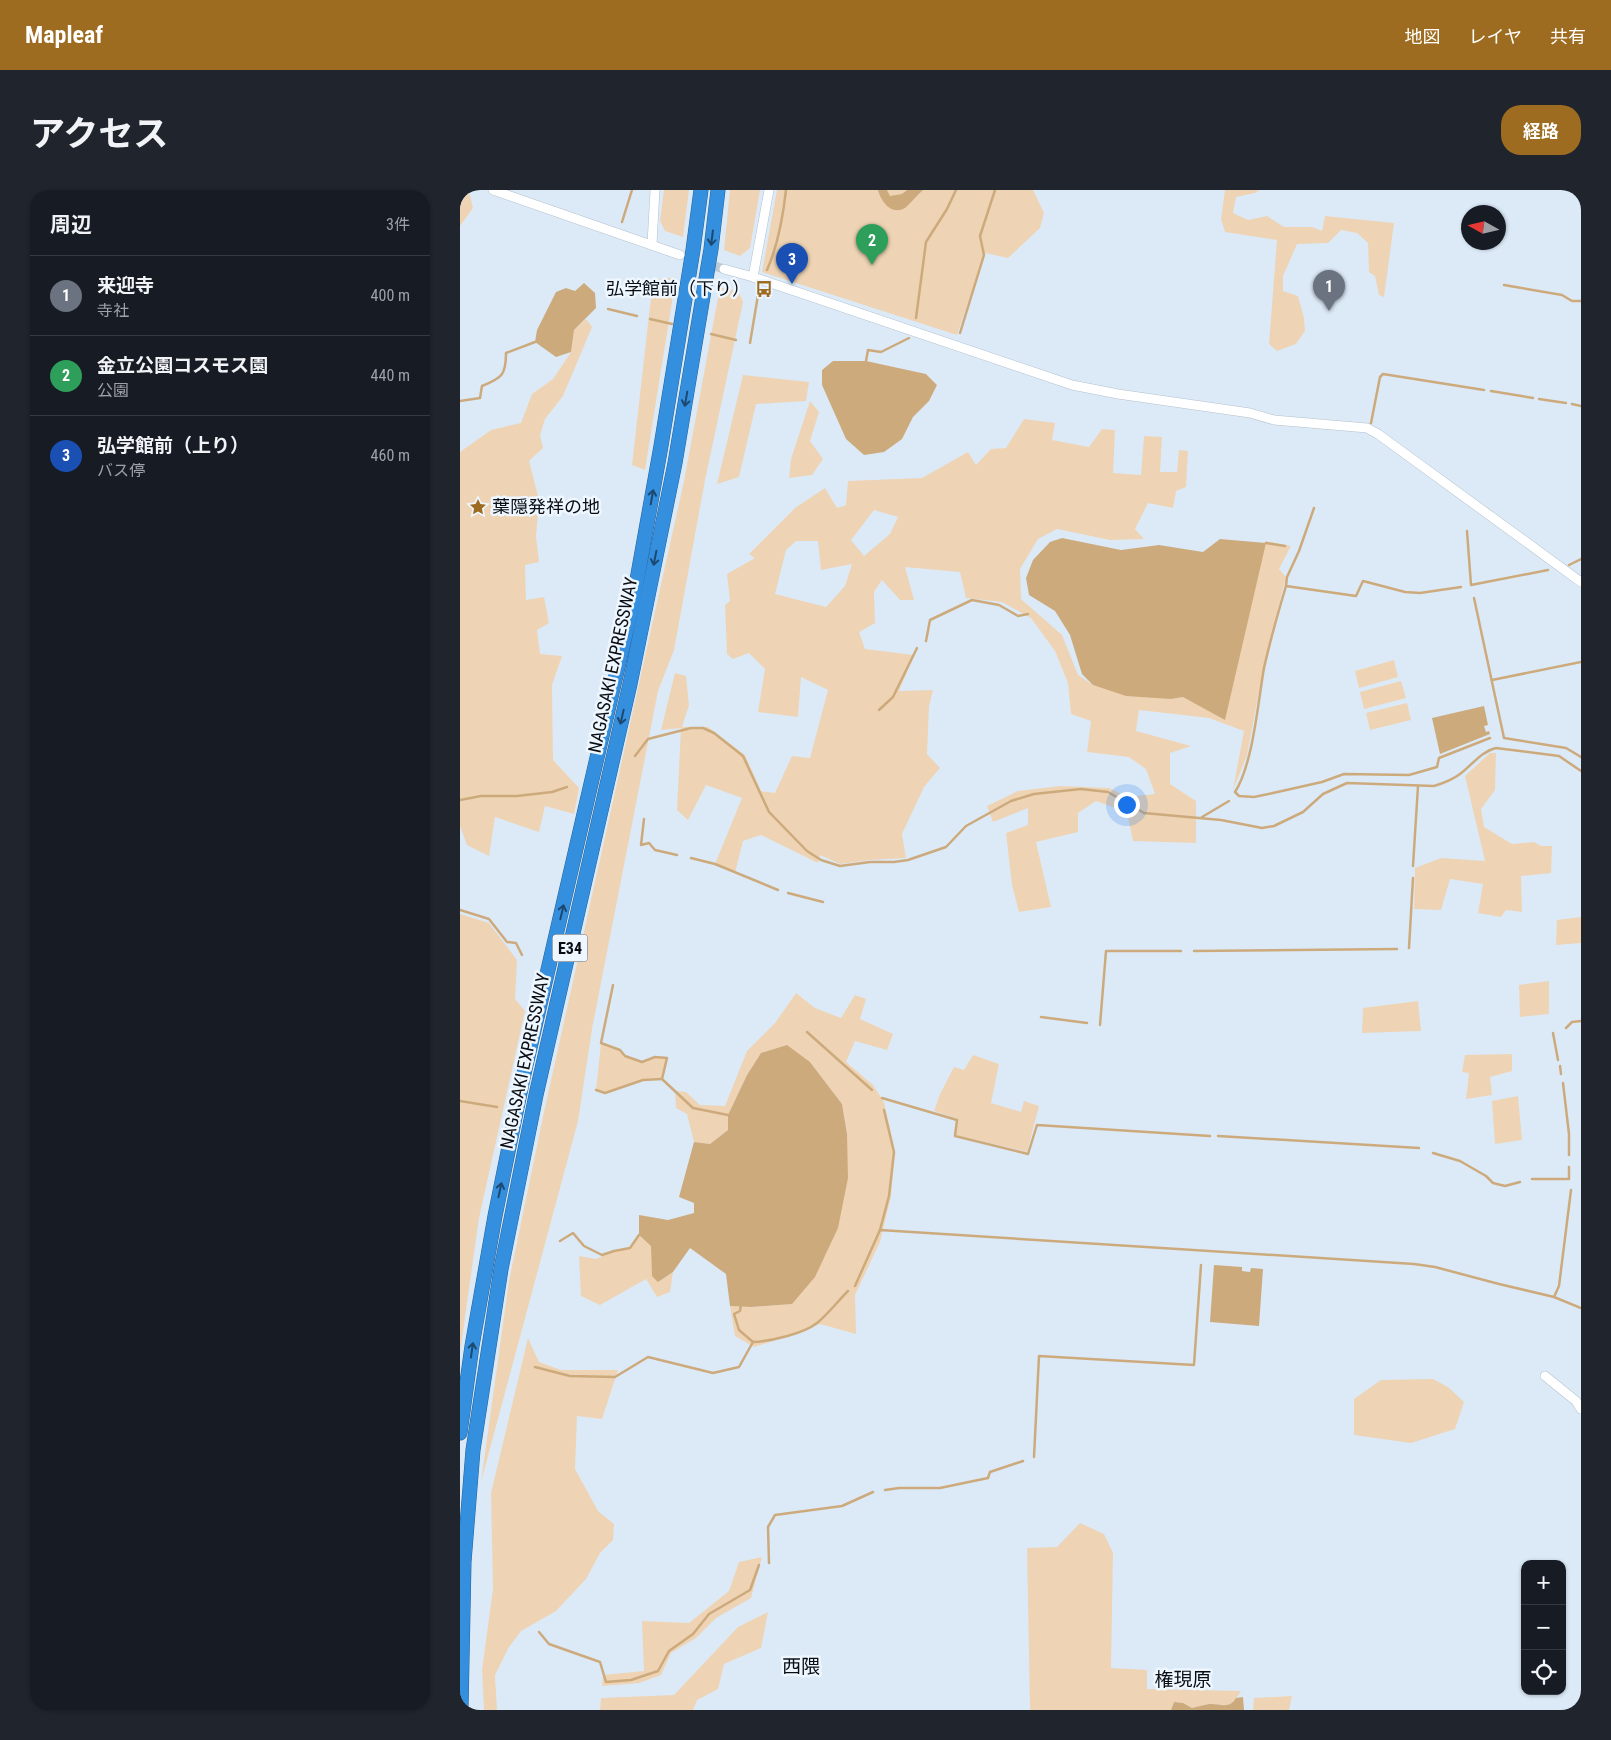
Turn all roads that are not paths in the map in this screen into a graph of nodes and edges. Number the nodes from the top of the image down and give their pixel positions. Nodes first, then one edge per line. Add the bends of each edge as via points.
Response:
1 (493, 190) edge
2 (655, 190) edge
3 (700, 190) edge
4 (718, 190) edge
5 (769, 190) edge
6 (652, 244) junction
7 (680, 255) tunnel mouth
8 (724, 269) tunnel mouth
9 (753, 277) junction
10 (1581, 582) edge
11 (1546, 1376) dead end
12 (1581, 1409) edge
13 (460, 1433) edge
14 (461, 1710) edge

1 - 6 street
2 - 6 street
13 -> 3 highway, NAGASAKI EXPRESSWAY / E34 via 495,1216 523,1078 633,602 694,250
4 -> 14 highway, NAGASAKI EXPRESSWAY / E34 via 673,473 630,684 534,1104 500,1278 473,1450 464,1562
5 - 9 street
6 - 7 street
8 - 9 street
9 - 10 street via 1072,385 1250,413 1274,420 1367,428
11 - 12 street

